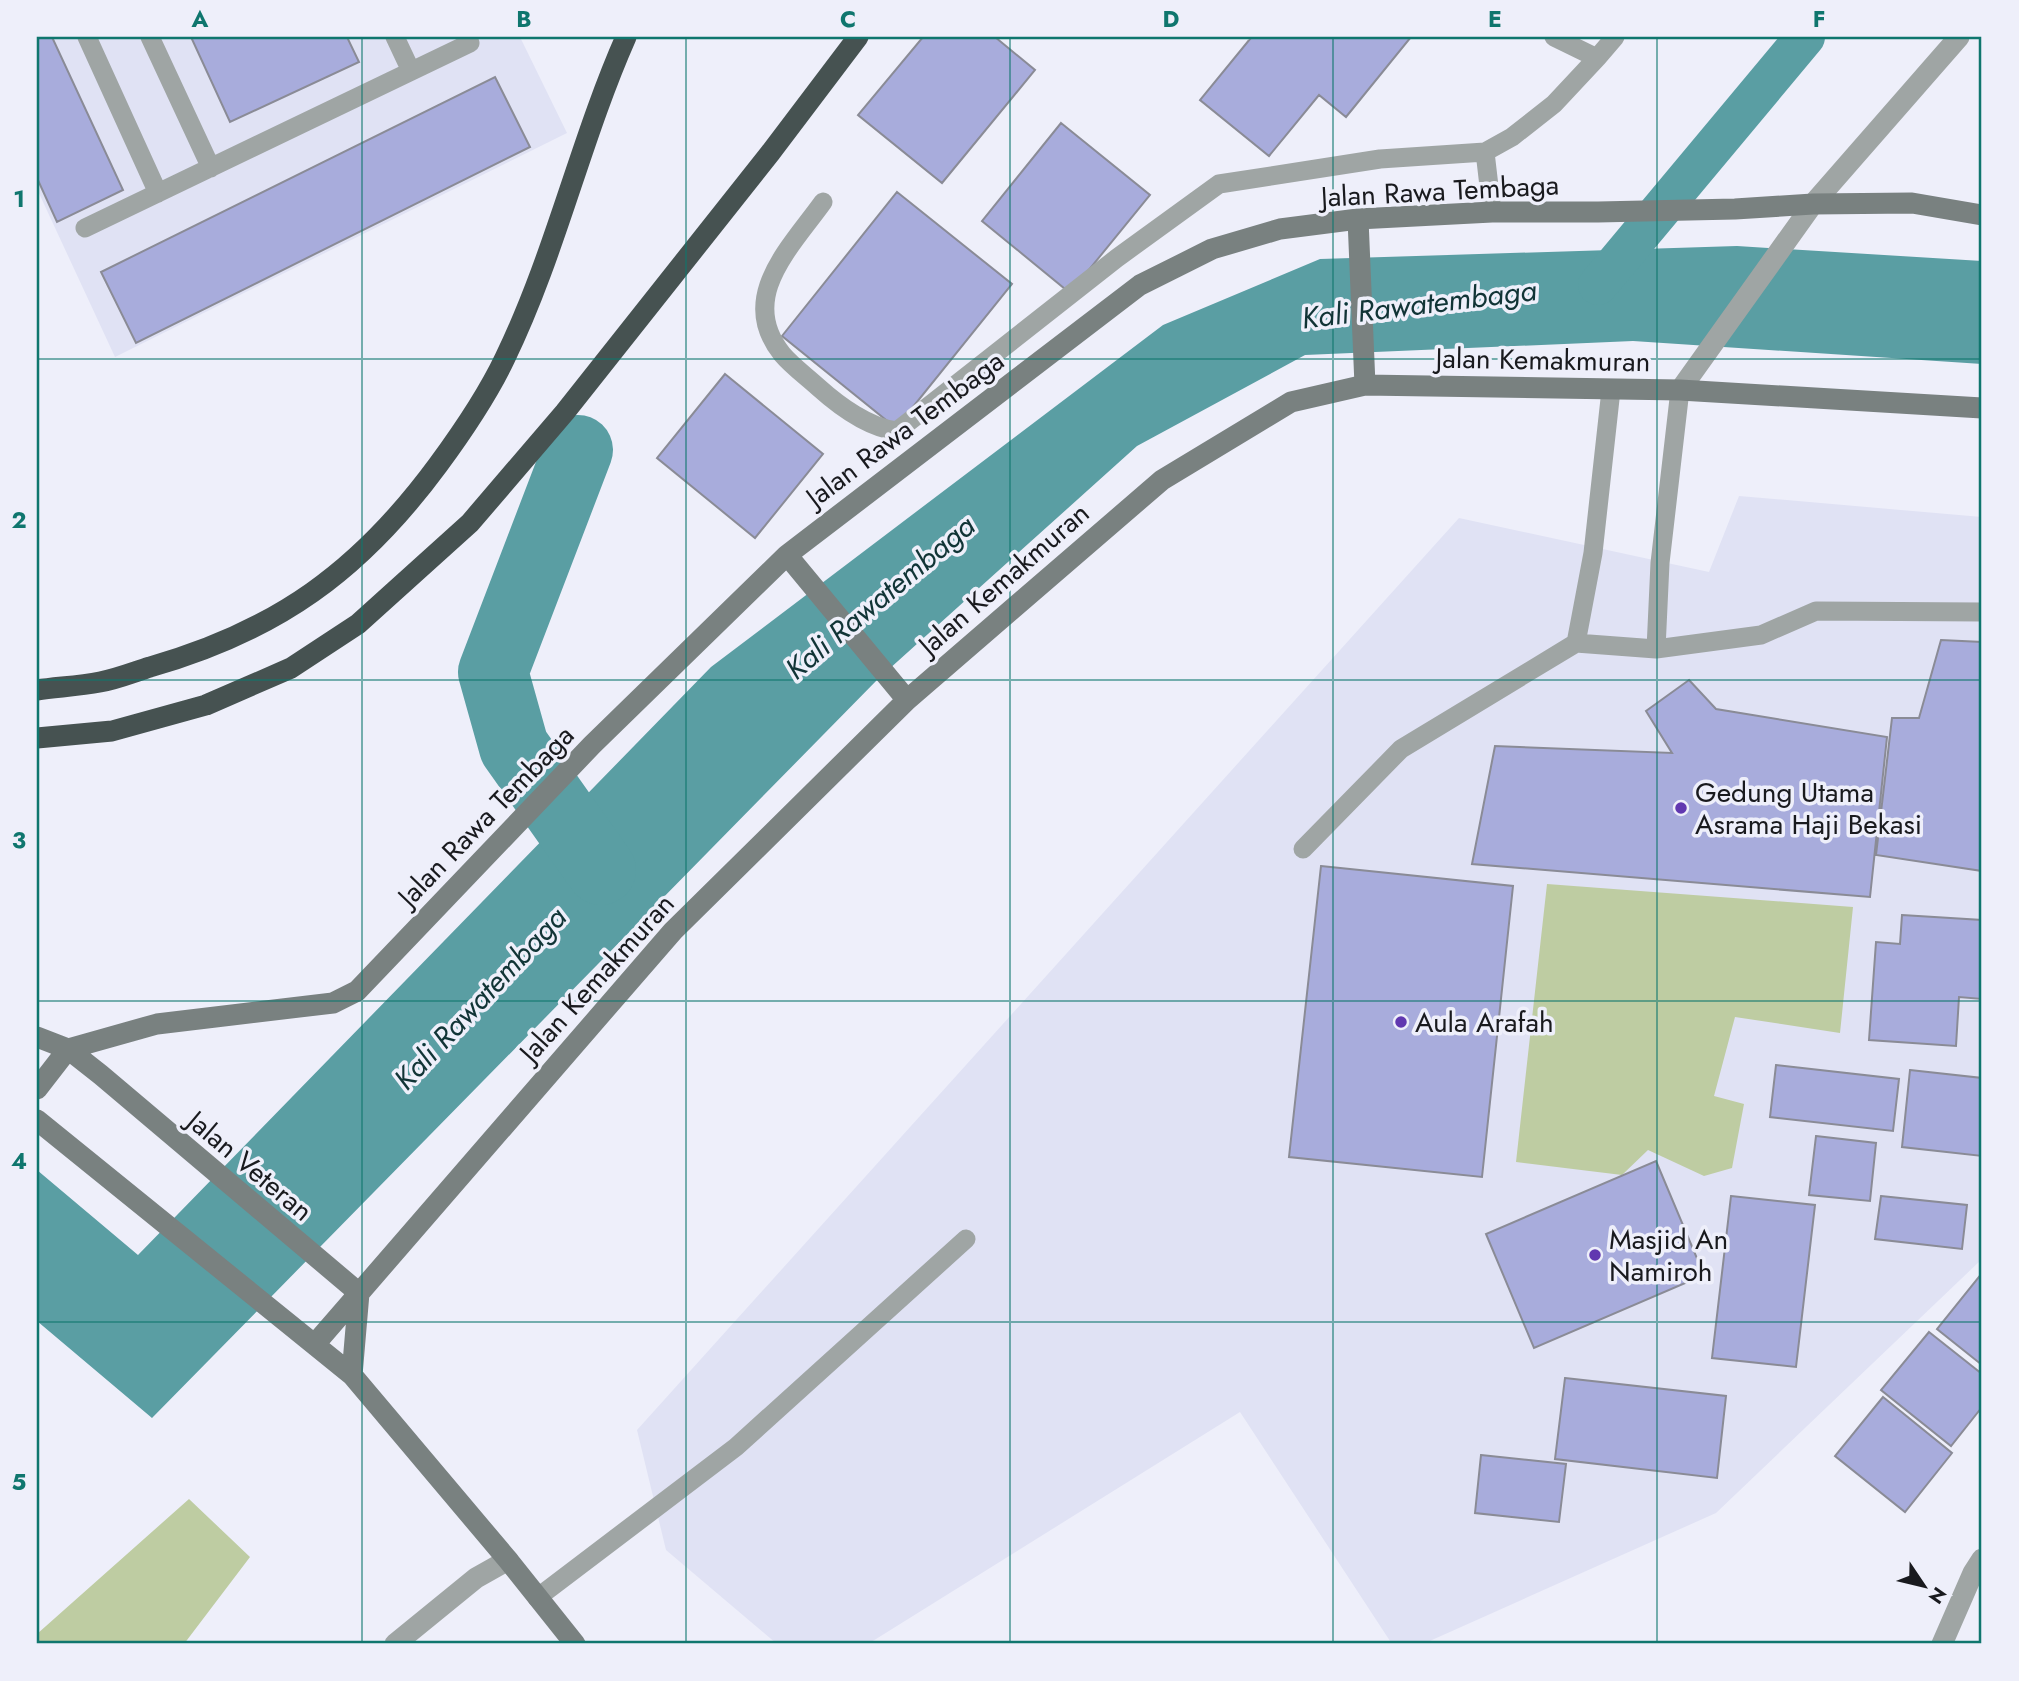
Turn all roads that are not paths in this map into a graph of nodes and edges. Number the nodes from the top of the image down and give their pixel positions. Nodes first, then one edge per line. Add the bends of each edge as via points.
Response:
1 (88, 37) edge
2 (150, 37) edge
3 (395, 37) edge
4 (626, 37) edge
5 (858, 37) edge
6 (1554, 37) edge
7 (1615, 37) edge
8 (1959, 37) edge
9 (470, 43) dead end
10 (1597, 58) junction
11 (411, 71) junction
12 (1485, 152) junction
13 (211, 167) junction
14 (158, 193) junction
15 (822, 202) dead end
16 (1813, 204) junction
17 (1492, 212) junction
18 (1982, 215) edge
19 (85, 228) dead end
20 (1359, 229) junction
21 (1364, 385) junction
22 (1612, 390) junction
23 (1680, 390) junction
24 (1982, 408) edge
25 (792, 562) junction
26 (1982, 612) edge
27 (1576, 643) junction
28 (1656, 649) junction
29 (37, 690) edge
30 (902, 693) junction
31 (37, 738) edge
32 (1303, 849) dead end
33 (37, 1037) edge
34 (68, 1049) junction
35 (37, 1089) edge
36 (37, 1120) edge
37 (966, 1239) dead end
38 (359, 1293) junction
39 (315, 1344) junction
40 (352, 1376) junction
41 (1982, 1559) edge
42 (508, 1560) junction
43 (537, 1598) junction
44 (395, 1644) edge
45 (575, 1644) edge
46 (1942, 1644) edge

1 - 14 lane
2 - 13 lane
3 - 11 lane
4 - 29 highway via 534,292 505,359 468,424 380,536 323,586 267,622 190,656 101,682
5 - 31 highway via 565,412 470,523 358,624 290,667 206,705 112,731
6 - 10 lane
7 - 10 lane
8 - 16 street
9 - 11 lane
10 - 12 lane via 1554,104
11 - 13 lane
12 - 15 lane via 1380,159 1219,184 897,431 882,429 826,394 783,356 770,337 764,318 770,275
12 - 17 lane
13 - 14 lane
14 - 19 lane
16 - 17 street, Jalan Rawa Tembaga
16 - 18 street, Jalan Rawa Tembaga via 1912,203
16 - 23 street
17 - 20 street, Jalan Rawa Tembaga
20 - 21 street
20 - 25 street, Jalan Rawa Tembaga via 1280,229 1212,249 1140,285
21 - 22 street, Jalan Kemakmuran
21 - 30 street, Jalan Kemakmuran via 1291,402 1162,480
22 - 23 street, Jalan Kemakmuran
22 - 27 lane via 1593,553
23 - 24 street, Jalan Kemakmuran
23 - 28 lane via 1660,563
25 - 30 street
25 - 34 street, Jalan Rawa Tembaga via 592,745 357,991 333,1003 157,1024
26 - 28 lane via 1816,611 1761,635
27 - 28 lane
27 - 32 lane via 1401,748
30 - 38 street, Jalan Kemakmuran via 673,931
33 - 34 street, Jalan Veteran
34 - 35 street
34 - 38 street, Jalan Veteran
36 - 39 street
37 - 43 lane via 736,1447
38 - 39 street, Jalan Kemakmuran
38 - 40 street
39 - 40 street
40 - 42 street
41 - 46 street
42 - 43 street
42 - 44 street via 476,1578
43 - 45 street

